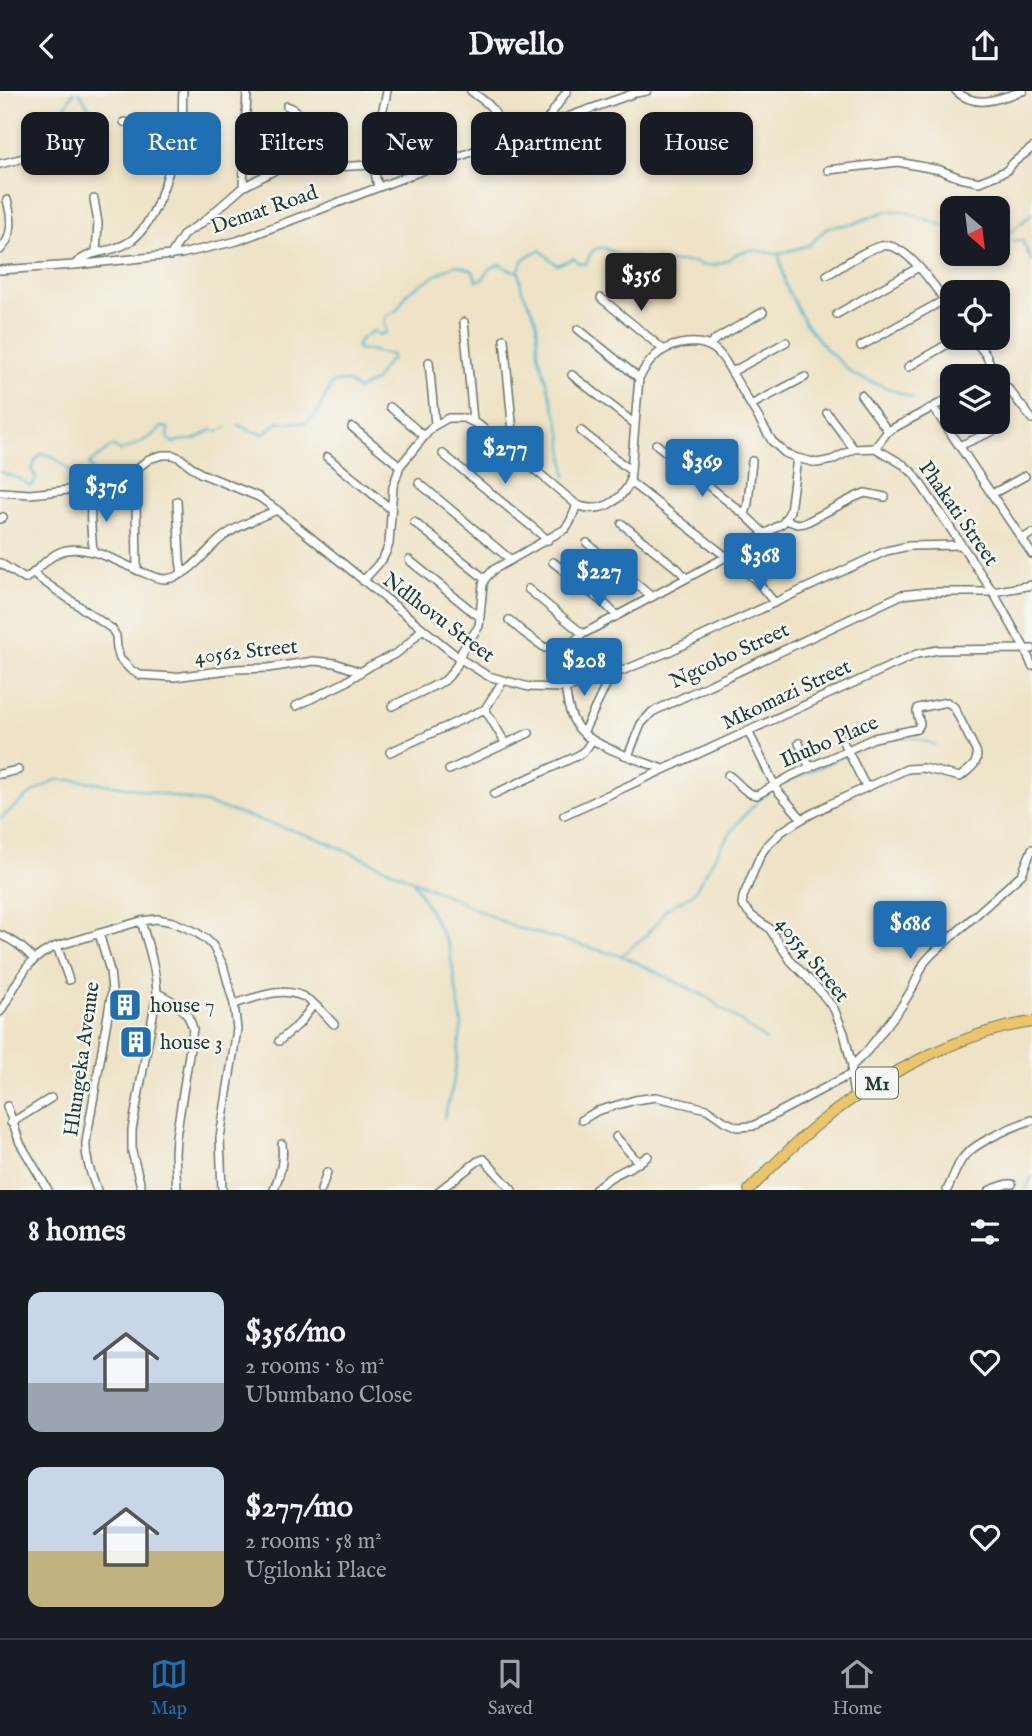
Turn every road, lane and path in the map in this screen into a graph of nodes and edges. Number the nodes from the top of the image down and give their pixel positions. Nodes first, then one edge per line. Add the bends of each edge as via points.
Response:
1 (183, 91) edge
2 (247, 91) edge
3 (387, 91) edge
4 (471, 91) edge
5 (567, 91) edge
6 (648, 91) edge
7 (956, 91) edge
8 (1023, 91) edge
9 (287, 106) dead end
10 (182, 112) edge
11 (298, 112) edge
12 (383, 112) edge
13 (494, 112) edge
14 (552, 112) edge
15 (581, 112) edge
16 (1032, 148) edge
17 (471, 153) edge
18 (21, 159) edge
19 (0, 164) edge
20 (828, 170) dead end
21 (168, 175) edge
22 (266, 175) edge
23 (375, 175) edge
24 (243, 187) junction
25 (378, 187) junction
26 (94, 199) dead end
27 (7, 200) dead end
28 (0, 250) edge
29 (96, 252) junction
30 (170, 256) junction
31 (74, 265) junction
32 (919, 267) junction
33 (0, 270) edge
34 (827, 275) dead end
35 (940, 295) edge
36 (601, 298) dead end
37 (940, 302) edge
38 (763, 312) dead end
39 (837, 314) dead end
40 (464, 322) dead end
41 (578, 329) dead end
42 (505, 339) dead end
43 (786, 342) dead end
44 (709, 346) junction
45 (861, 346) dead end
46 (940, 348) edge
47 (664, 350) junction
48 (429, 362) dead end
49 (908, 367) dead end
50 (732, 372) junction
51 (572, 375) dead end
52 (805, 377) dead end
53 (639, 378) junction
54 (1010, 391) edge
55 (862, 395) dead end
56 (940, 403) edge
57 (751, 405) junction
58 (390, 407) dead end
59 (933, 407) junction
60 (827, 413) dead end
61 (1032, 419) edge
62 (473, 421) junction
63 (635, 423) junction
64 (435, 424) junction
65 (352, 427) dead end
66 (581, 431) dead end
67 (888, 431) junction
68 (986, 434) edge
69 (424, 436) junction
70 (656, 444) dead end
71 (959, 446) junction
72 (875, 448) junction
73 (854, 449) junction
74 (515, 453) junction
75 (443, 454) dead end
76 (327, 457) dead end
77 (797, 458) junction
78 (752, 461) dead end
79 (400, 466) junction
80 (631, 471) junction
81 (1025, 476) dead end
82 (630, 482) junction
83 (419, 483) dead end
84 (98, 487) junction
85 (0, 492) edge
86 (992, 494) junction
87 (885, 498) dead end
88 (177, 501) dead end
89 (136, 503) dead end
90 (577, 505) junction
91 (391, 509) junction
92 (277, 510) junction
93 (745, 515) junction
94 (786, 520) junction
95 (414, 522) dead end
96 (622, 524) dead end
97 (1032, 533) edge
98 (765, 534) junction
99 (1022, 539) junction
100 (548, 540) junction
101 (587, 543) dead end
102 (961, 545) junction
103 (93, 552) junction
104 (1032, 554) edge
105 (726, 557) junction
106 (409, 560) dead end
107 (511, 560) junction
108 (553, 562) dead end
109 (0, 563) edge
110 (137, 570) junction
111 (33, 574) junction
112 (182, 574) junction
113 (686, 578) junction
114 (485, 579) junction
115 (363, 581) junction
116 (1032, 585) edge
117 (528, 589) dead end
118 (993, 592) junction
119 (652, 597) junction
120 (774, 602) junction
121 (617, 615) junction
122 (480, 617) junction
123 (509, 620) dead end
124 (422, 629) junction
125 (583, 634) junction
126 (569, 646) junction
127 (1028, 649) edge
128 (459, 658) junction
129 (1032, 666) edge
130 (360, 672) junction
131 (611, 676) junction
132 (503, 681) junction
133 (565, 688) junction
134 (296, 706) dead end
135 (392, 706) dead end
136 (485, 709) junction
137 (748, 731) junction
138 (529, 733) dead end
139 (583, 733) junction
140 (841, 737) dead end
141 (592, 740) junction
142 (799, 743) dead end
143 (506, 744) junction
144 (848, 751) junction
145 (390, 752) dead end
146 (628, 756) junction
147 (810, 768) junction
148 (663, 769) junction
149 (18, 770) dead end
150 (449, 770) dead end
151 (0, 774) edge
152 (728, 775) dead end
153 (774, 784) junction
154 (866, 787) junction
155 (494, 795) dead end
156 (564, 815) dead end
157 (802, 819) junction
158 (1032, 849) edge
159 (141, 921) junction
160 (99, 933) junction
161 (0, 935) edge
162 (57, 946) junction
163 (33, 958) junction
164 (69, 980) dead end
165 (157, 993) junction
166 (234, 1004) junction
167 (314, 1004) junction
168 (0, 1012) edge
169 (1032, 1021) edge
170 (334, 1024) dead end
171 (279, 1041) dead end
172 (851, 1070) junction
173 (51, 1098) dead end
174 (854, 1098) junction
175 (7, 1106) dead end
176 (582, 1120) dead end
177 (1032, 1120) edge
178 (11, 1123) junction
179 (616, 1137) dead end
180 (282, 1144) dead end
181 (648, 1156) dead end
182 (639, 1163) junction
183 (327, 1173) dead end
184 (1013, 1184) dead end
185 (451, 1187) edge
186 (48, 1190) edge
187 (97, 1190) edge
188 (142, 1190) edge
189 (177, 1190) edge
190 (222, 1190) edge
191 (274, 1190) edge
192 (321, 1190) edge
193 (440, 1190) edge
194 (513, 1190) edge
195 (596, 1190) edge
196 (749, 1190) edge
197 (947, 1190) edge
198 (990, 1190) edge

1 - 10 street
2 - 24 street
3 - 12 street
4 - 13 street
5 - 14 street
6 - 15 street, Demat Road
7 - 8 street via 979,102
9 - 11 street
16 - 20 street via 1006,171 979,182 898,162
17 - 25 street, Demat Road
18 - 19 street
21 - 29 street via 149,221 134,239
22 - 24 street
23 - 25 street
24 - 30 street via 184,234
25 - 30 street, Demat Road via 237,241
26 - 29 street
27 - 28 street via 10,234
29 - 31 street
30 - 31 street, Demat Road
31 - 33 street, Demat Road
32 - 34 street via 886,245
32 - 35 street
32 - 39 street
36 - 47 street
37 - 45 street
38 - 44 street
40 - 62 street
41 - 53 street
42 - 74 street
43 - 50 street
44 - 47 street via 681,344
44 - 50 street
46 - 49 street
47 - 53 street
48 - 64 street
50 - 57 street
51 - 63 street
52 - 57 street
53 - 63 street
54 - 61 street
55 - 67 street
56 - 59 street
57 - 77 street via 775,445
58 - 69 street
59 - 67 street
59 - 71 street
60 - 73 street
62 - 64 street via 456,417
62 - 74 street
63 - 80 street
64 - 69 street
65 - 79 street
66 - 80 street
67 - 72 street
68 - 71 street
69 - 79 street
70 - 93 street
71 - 86 street
72 - 73 street
72 - 102 street, Phakati Street via 914,474
73 - 77 street via 824,462
74 - 90 street
75 - 100 street
76 - 91 street
77 - 94 street
78 - 93 street
79 - 91 street
80 - 82 street
81 - 86 street
82 - 90 street via 621,497 605,506
82 - 105 street
83 - 107 street
84 - 85 street, Ndlhovu Street via 30,495
84 - 92 street, Ndlhovu Street via 124,479 149,459 173,455
84 - 103 street via 92,503
86 - 99 street
87 - 94 street via 865,493 805,523
88 - 112 street
89 - 110 street
90 - 100 street via 568,527
91 - 115 street via 386,552
92 - 112 street via 222,537
92 - 115 street, Ndlhovu Street
93 - 98 street
94 - 98 street
95 - 114 street
96 - 113 street
97 - 99 street
98 - 105 street
99 - 104 street
100 - 107 street
101 - 119 street
102 - 118 street, Phakati Street
102 - 120 street, Ndlhovu Street via 897,548
103 - 110 street
103 - 111 street via 72,548 59,552
105 - 113 street
105 - 120 street via 755,579
106 - 122 street
107 - 114 street
108 - 121 street
109 - 111 street via 22,579
110 - 112 street via 161,579
111 - 130 street, 40562 Street via 112,629 120,659 145,676 174,677 314,661
113 - 119 street
114 - 122 street
115 - 124 street, Ndlhovu Street
116 - 118 street, Ngcobo Street
117 - 125 street
118 - 127 street, Phakati Street
118 - 146 street, Ngcobo Street via 901,595 652,712 641,724
119 - 121 street
120 - 131 street, Ndlhovu Street
121 - 125 street
122 - 128 street
123 - 126 street via 545,647
124 - 128 street, Ndlhovu Street
124 - 130 street via 397,653
125 - 126 street
126 - 133 street via 564,656
127 - 129 street, Phakati Street
127 - 137 street, Mkomazi Street via 917,654
128 - 132 street, Ndlhovu Street
128 - 135 street via 444,681
130 - 134 street
131 - 133 street, Ndlhovu Street
131 - 139 street
132 - 133 street, Ndlhovu Street
132 - 136 street
133 - 139 street via 574,721
136 - 143 street
136 - 145 street
137 - 148 street, Mkomazi Street
137 - 153 street
138 - 143 street
139 - 141 street
140 - 144 street
141 - 146 street
141 - 155 street via 579,755
142 - 147 street
143 - 150 street
144 - 147 street, Ihubo Place
144 - 154 street
144 - 154 street, Ihubo Place via 874,738 917,729 918,708 947,702 954,707 978,757 960,777 914,767
146 - 148 street
147 - 153 street, Ihubo Place
148 - 156 street, Mkomazi Street
149 - 151 street
152 - 153 street, Ihubo Place via 753,795
153 - 157 street
154 - 157 street
157 - 172 street, 40554 Street via 765,848 742,905 769,928 834,1009 847,1040
158 - 172 street via 1022,874 924,963 901,1007
159 - 160 street
159 - 165 street
159 - 166 street via 173,922 214,946
160 - 162 street
160 - 187 street, Hlungeka Avenue via 112,991 86,1142
161 - 163 street
162 - 163 street
162 - 164 street
163 - 168 street
165 - 188 street via 132,1130 132,1152
165 - 189 street via 183,1008 193,1029 176,1137
166 - 167 street via 280,992 299,994
166 - 190 street via 237,1035 220,1138
167 - 170 street
167 - 171 street
169 - 174 highway, M1 via 942,1049
172 - 174 street
172 - 176 street via 753,1126 737,1127 707,1109 648,1097 597,1111
173 - 178 street
174 - 196 highway, M1 via 814,1128
175 - 178 street
177 - 197 street via 968,1152
178 - 186 street
179 - 182 street
180 - 191 street via 282,1168
181 - 182 street
182 - 195 street
183 - 192 street
184 - 198 street
185 - 193 street
185 - 194 street via 485,1159

